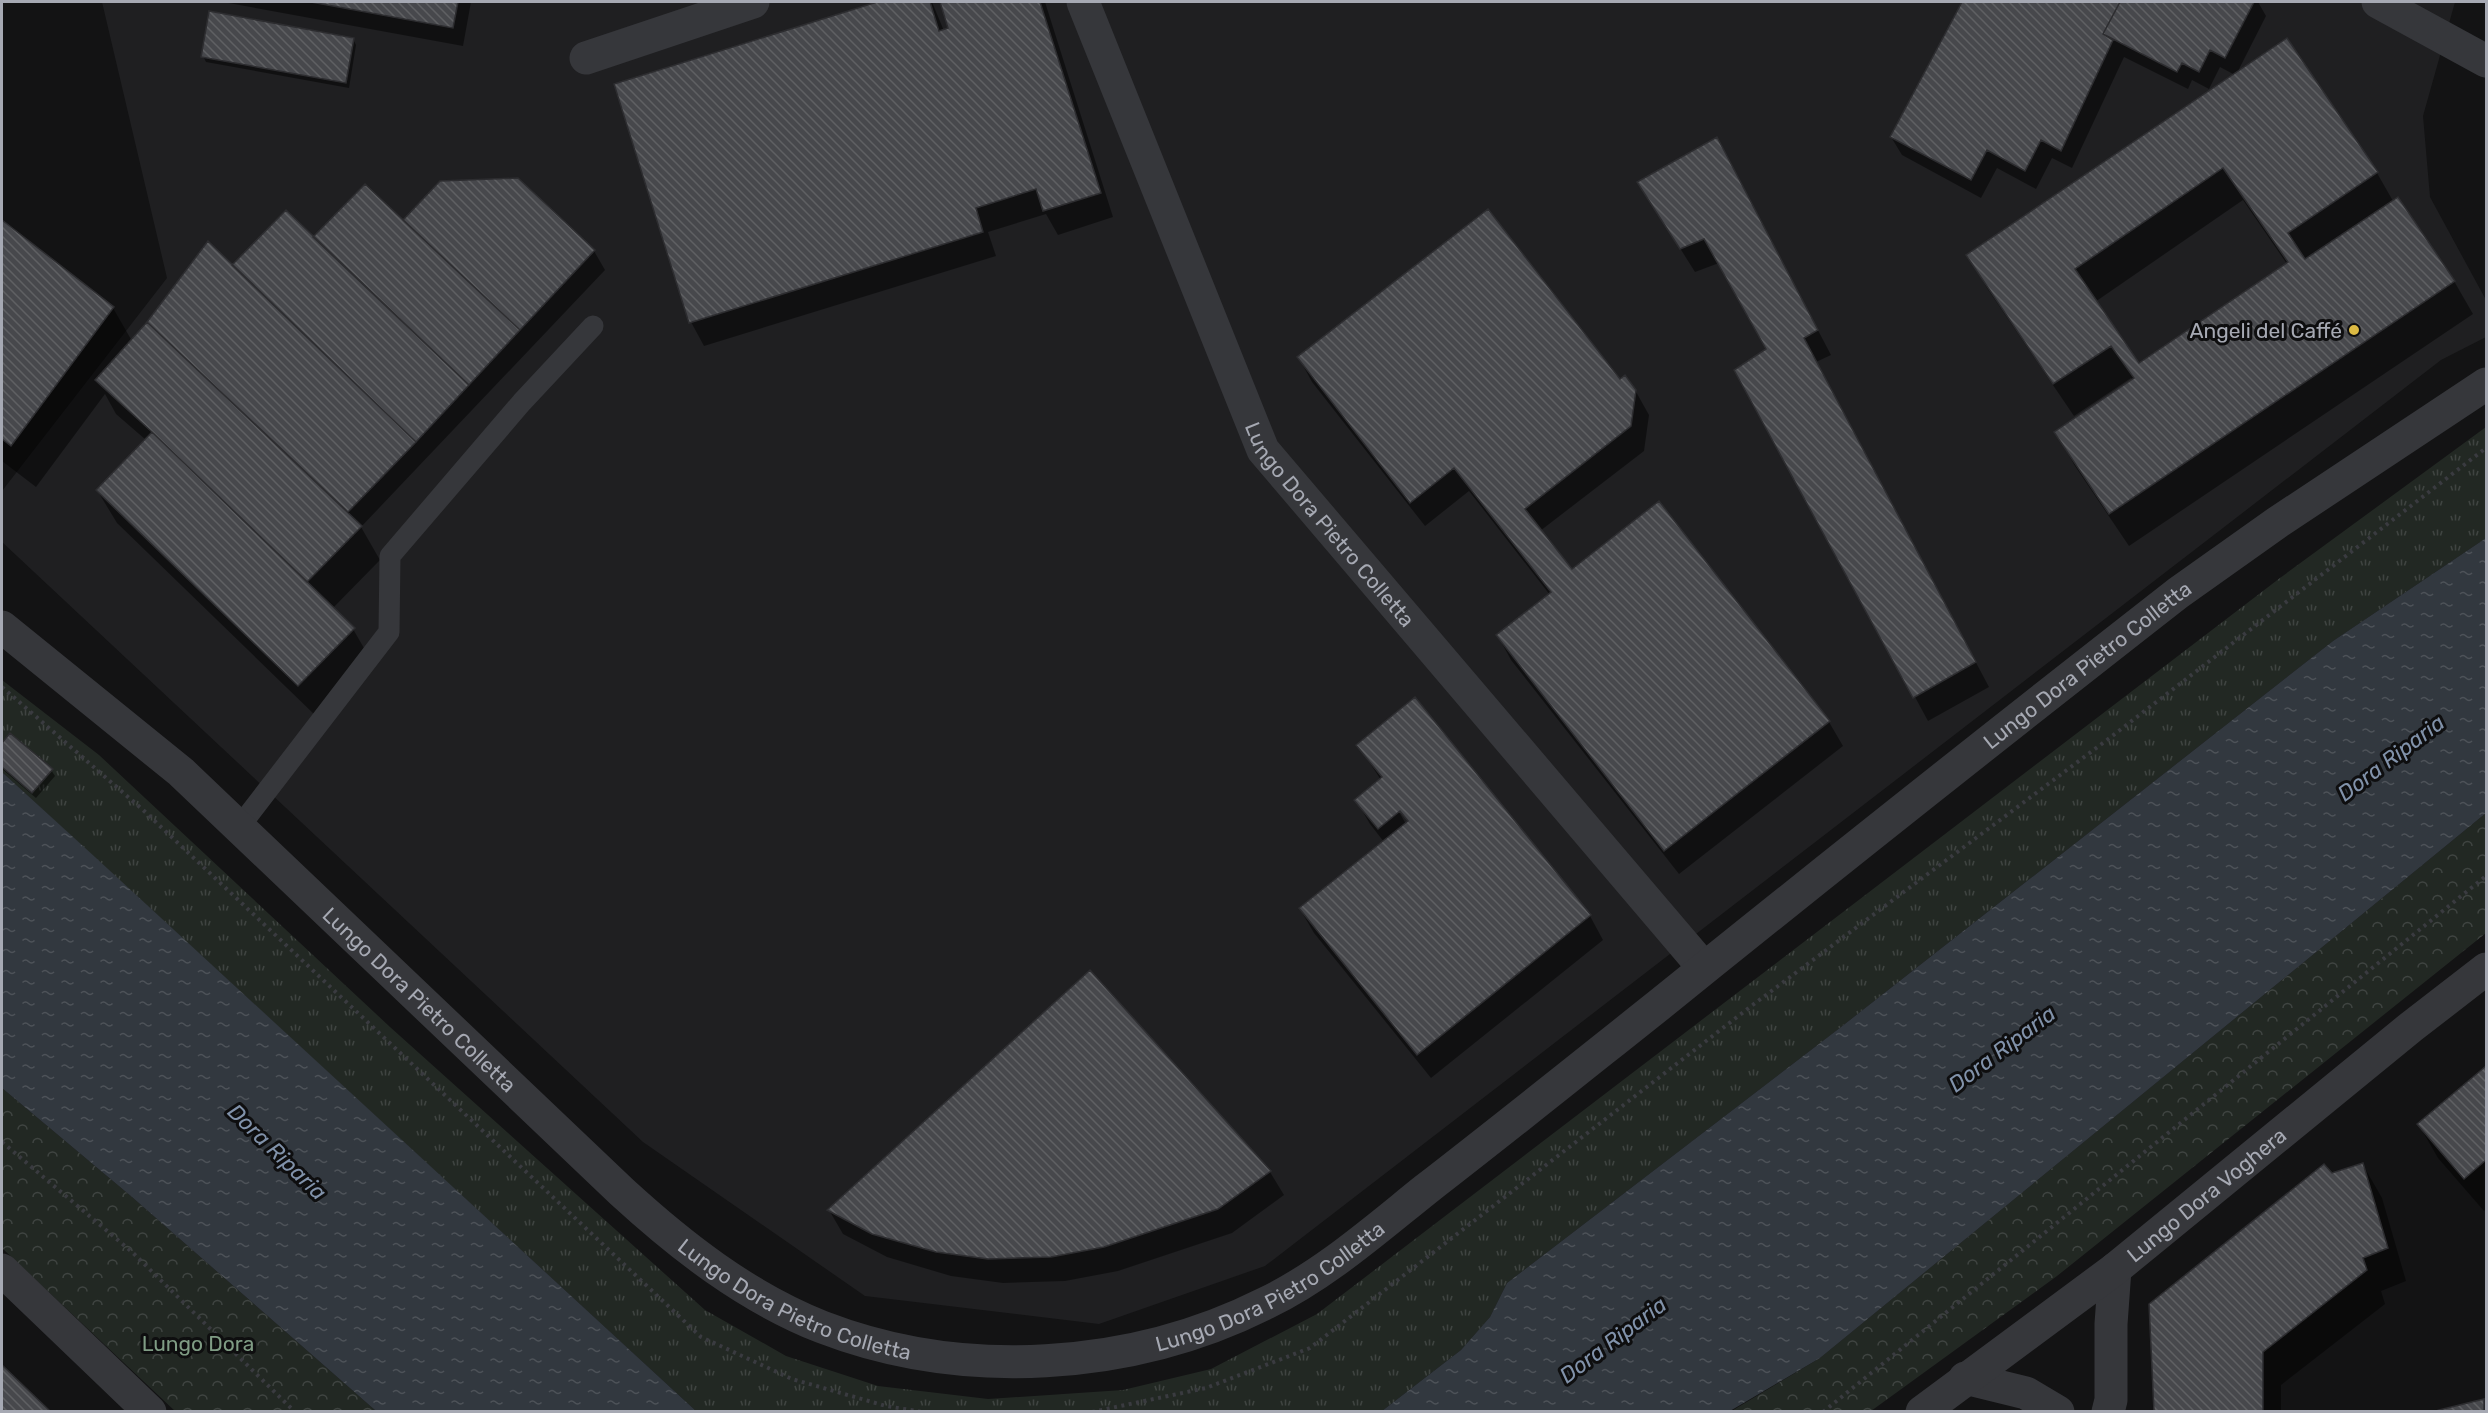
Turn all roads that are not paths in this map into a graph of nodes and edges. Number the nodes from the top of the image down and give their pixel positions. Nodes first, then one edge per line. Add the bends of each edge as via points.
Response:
1 (753, 2) edge
2 (1083, 2) edge
3 (2378, 2) edge
4 (586, 58) dead end
5 (2487, 61) edge
6 (592, 326) dead end
7 (2487, 384) edge
8 (2, 627) edge
9 (240, 826) junction
10 (1704, 968) junction
11 (2487, 969) edge
12 (2115, 1269) junction
13 (2, 1270) edge
14 (1965, 1378) junction
15 (150, 1412) edge
16 (1922, 1412) edge
17 (2058, 1412) edge
18 (2108, 1412) edge

1 - 4 street
2 - 10 street, Lungo Dora Pietro Colletta via 1263,450
3 - 5 street
6 - 9 lane via 390,556 389,632
7 - 10 street, Lungo Dora Pietro Colletta via 2287,515 2178,593
8 - 9 street, Lungo Dora Pietro Colletta via 181,772
9 - 10 street, Lungo Dora Pietro Colletta via 622,1192 708,1265 820,1326 870,1342 981,1362 1095,1356 1214,1325 1266,1303 1312,1276 1376,1229
11 - 12 street, Lungo Dora Voghera
12 - 14 street, Lungo Dora Voghera
12 - 18 street via 2112,1400
13 - 15 street
14 - 16 street, Lungo Dora Voghera
14 - 17 street via 2026,1394

